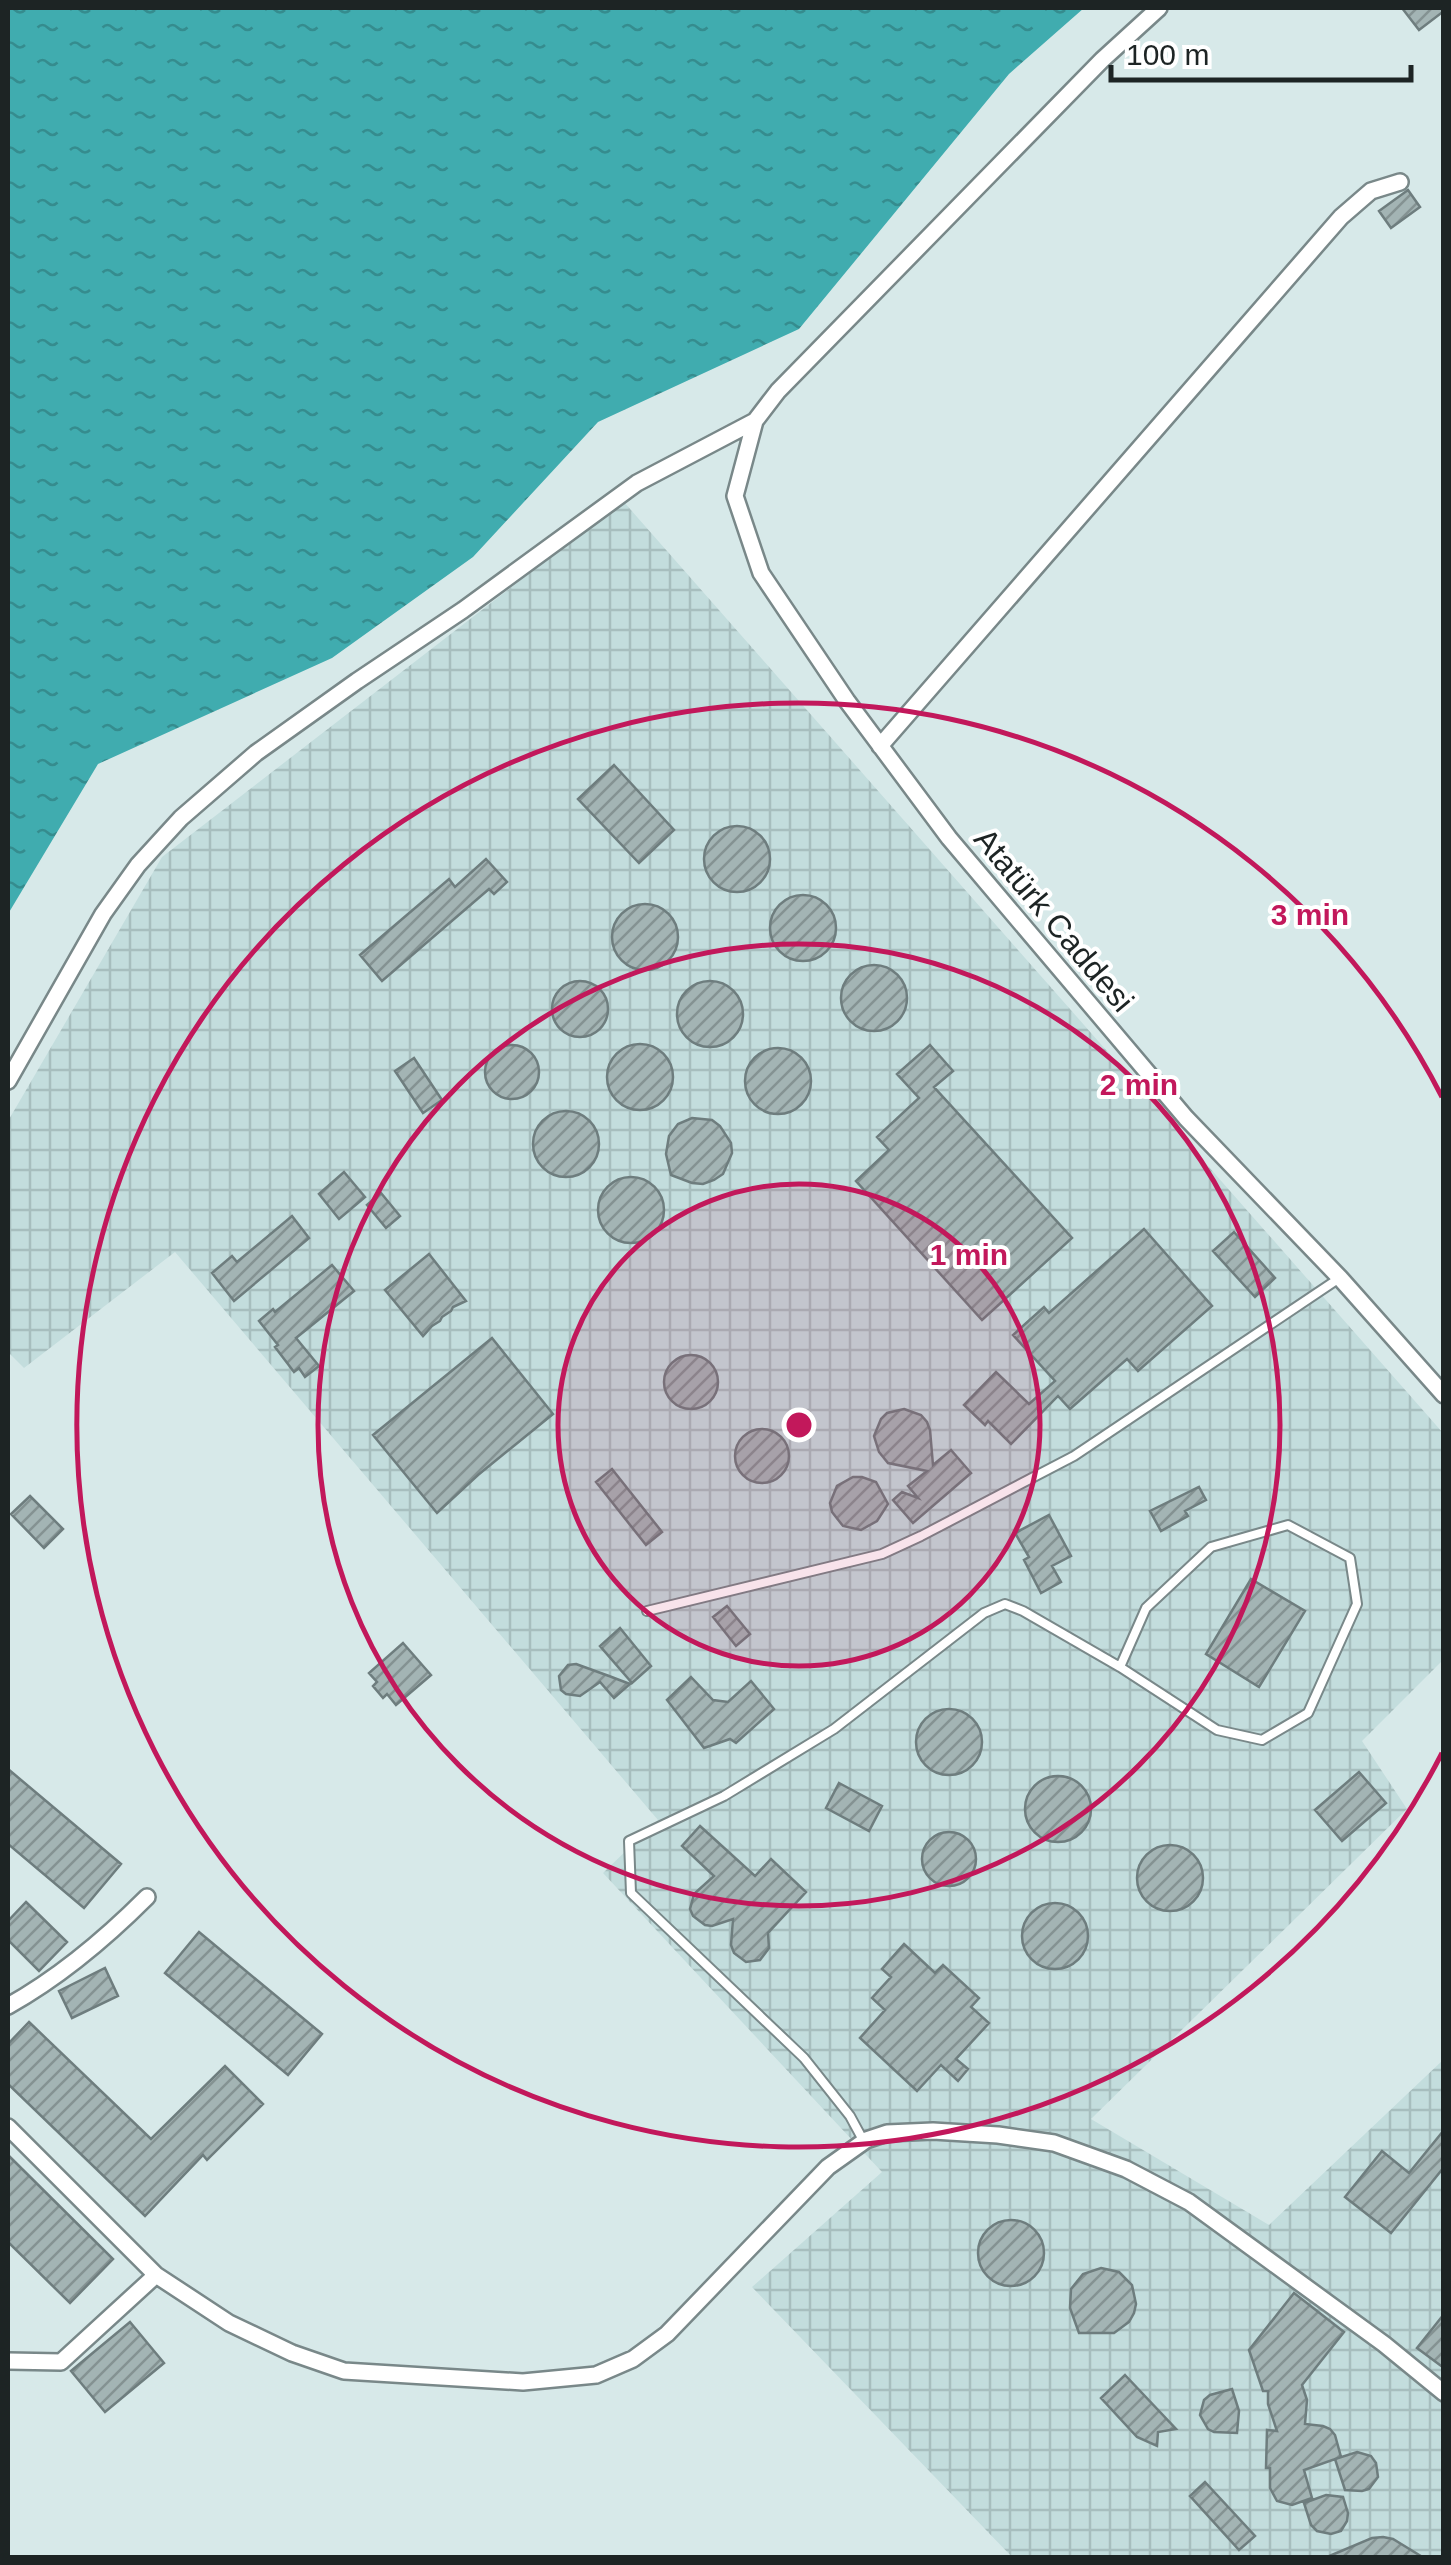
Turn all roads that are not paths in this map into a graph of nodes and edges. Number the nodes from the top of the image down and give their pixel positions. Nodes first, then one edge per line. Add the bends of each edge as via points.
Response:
1 (1159, 8) edge
2 (1400, 182) dead end
3 (755, 421) junction
4 (880, 746) junction
5 (8, 1081) edge
6 (1340, 1278) junction
7 (1444, 1395) edge
8 (647, 1612) dead end
9 (1120, 1668) junction
10 (147, 1897) dead end
11 (8, 2006) edge
12 (8, 2127) edge
13 (864, 2142) junction
14 (156, 2274) junction
15 (8, 2361) edge
16 (1444, 2393) edge

1 - 3 street
2 - 4 street via 1371,191 1341,217
3 - 4 street, Atatürk Caddesi via 736,496 760,573
3 - 5 street via 637,483 256,753 181,818 103,914
4 - 6 street, Atatürk Caddesi via 949,838 1186,1118
6 - 7 street, Atatürk Caddesi
6 - 8 lane via 1074,1456 921,1536 882,1554
9 - 9 lane via 1146,1608 1211,1547 1288,1525 1350,1558 1357,1604 1308,1713 1262,1740 1217,1730
9 - 13 lane via 1005,1604 984,1613 834,1730 724,1796 628,1841 631,1893 804,2058
10 - 11 street via 110,1934
12 - 14 street
13 - 14 street via 828,2167 667,2334 596,2375 523,2382 344,2371 229,2323
13 - 16 street via 887,2133 998,2134 1054,2143 1126,2169 1189,2202
14 - 15 street via 60,2362

